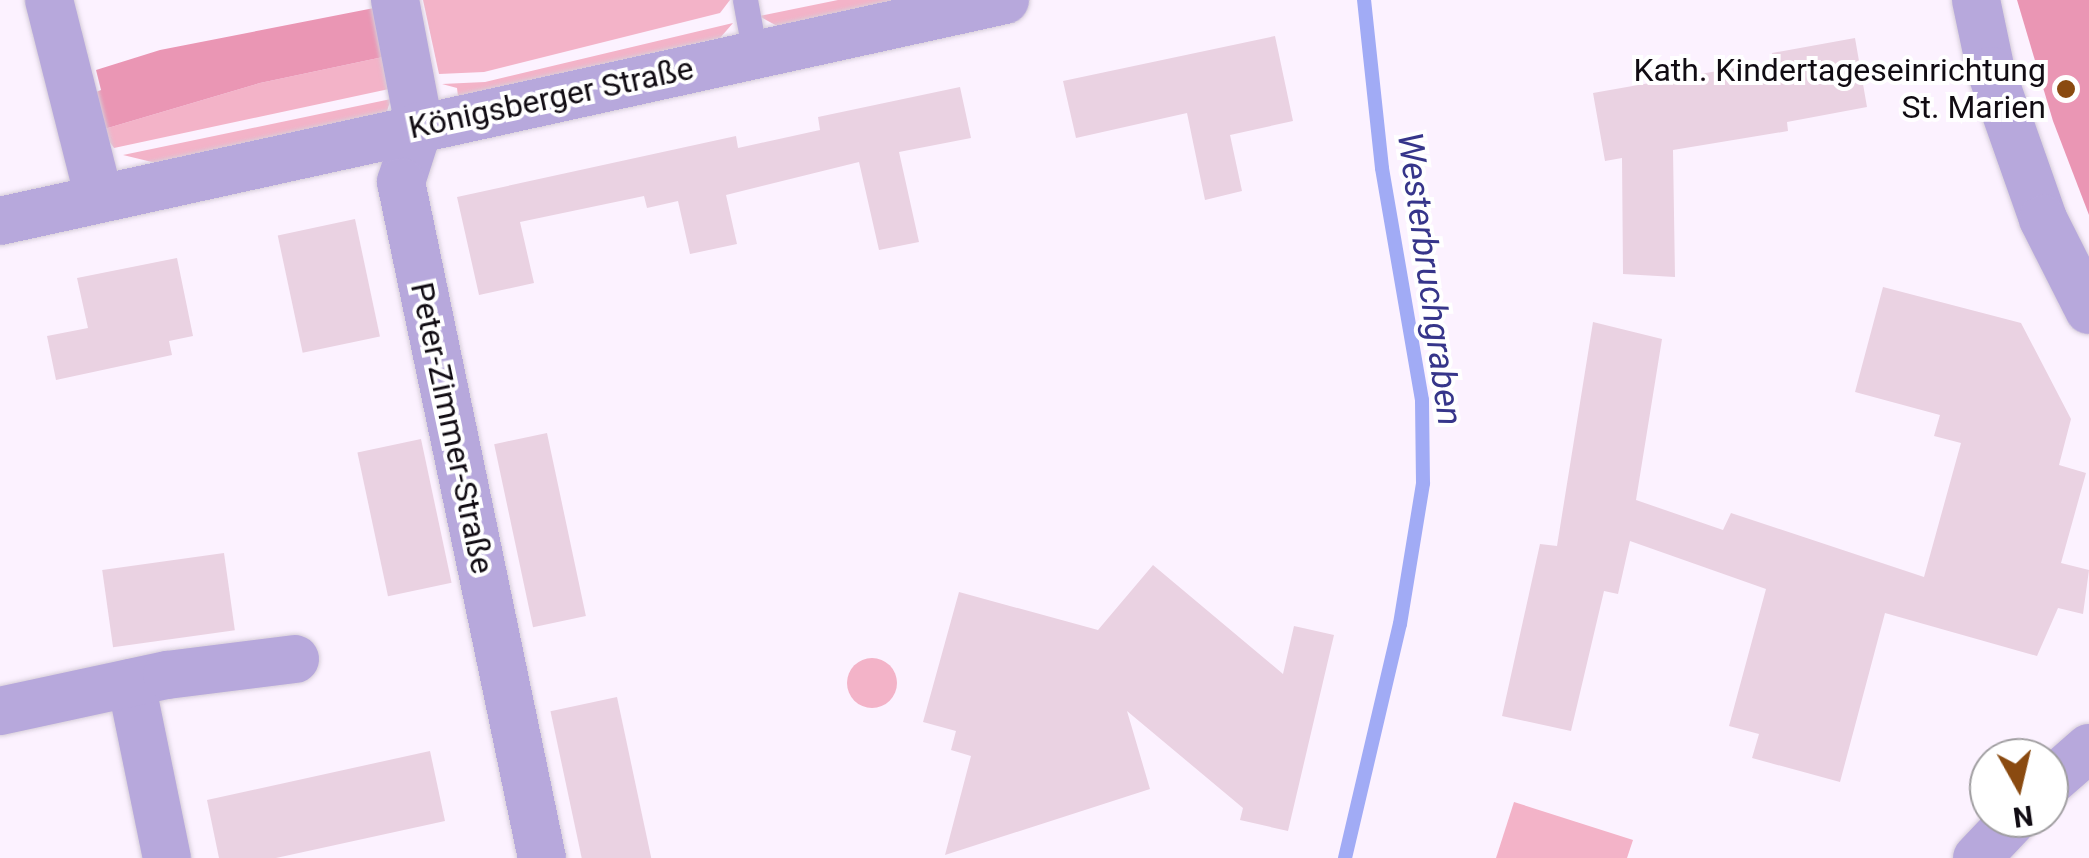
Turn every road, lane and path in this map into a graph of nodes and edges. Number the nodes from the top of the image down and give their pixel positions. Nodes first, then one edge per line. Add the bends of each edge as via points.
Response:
1 (49, 0) edge
2 (395, 0) edge
3 (745, 0) edge
4 (1005, 0) edge
5 (1976, 0) edge
6 (755, 54) junction
7 (420, 126) junction
8 (99, 198) junction
9 (0, 220) edge
10 (2089, 310) edge
11 (295, 659) dead end
12 (132, 683) junction
13 (0, 711) edge
14 (2089, 748) edge
15 (2069, 766) edge
16 (1996, 838) edge
17 (168, 858) edge
18 (542, 858) edge
19 (1977, 858) edge

1 - 8 street
2 - 7 street, Peter-Zimmer-Straße
3 - 6 lane
4 - 6 street, Königsberger Straße
5 - 10 street via 1991,71 2044,219
6 - 7 street, Königsberger Straße
7 - 8 street, Königsberger Straße
7 - 18 street, Peter-Zimmer-Straße via 401,182
8 - 9 street, Königsberger Straße
11 - 12 street
12 - 13 street
12 - 17 street
14 - 15 street
16 - 19 street

